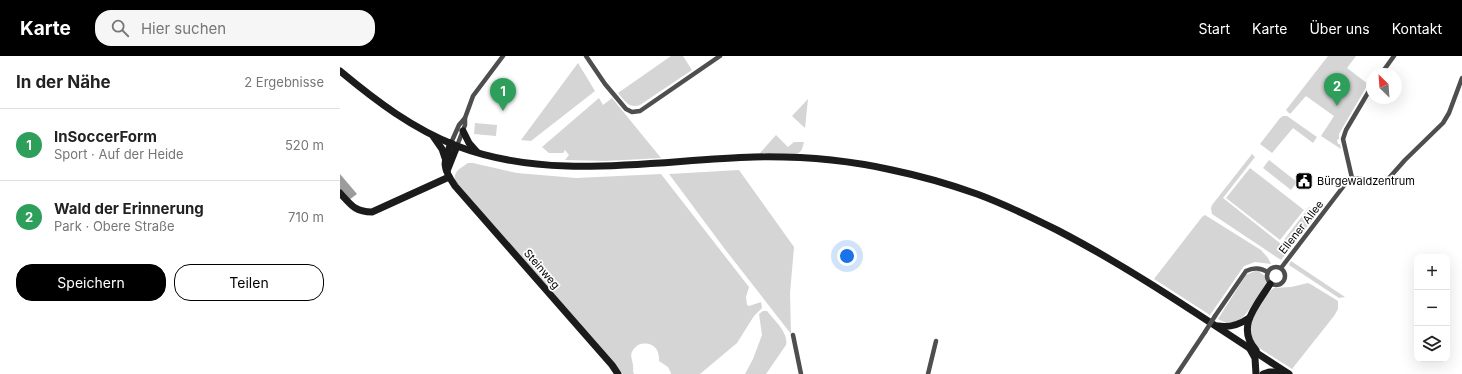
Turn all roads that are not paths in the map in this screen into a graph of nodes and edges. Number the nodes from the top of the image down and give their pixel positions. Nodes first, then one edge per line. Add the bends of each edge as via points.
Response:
1 (503, 56) edge
2 (586, 56) edge
3 (720, 56) edge
4 (1394, 56) edge
5 (1385, 68) edge
6 (340, 71) edge
7 (1462, 78) edge
8 (1366, 96) edge
9 (465, 118) junction
10 (463, 131) junction
11 (431, 134) junction
12 (454, 145) junction
13 (477, 152) junction
14 (445, 158) junction
15 (448, 174) junction
16 (1352, 178) junction
17 (340, 193) edge
18 (1281, 268) junction
19 (1268, 272) junction
20 (1270, 284) junction
21 (1249, 318) junction
22 (1216, 326) junction
23 (793, 335) dead end
24 (936, 341) dead end
25 (1247, 346) junction
26 (1258, 353) junction
27 (1288, 373) edge
28 (618, 374) edge
29 (801, 374) edge
30 (928, 374) edge
31 (1176, 374) edge
32 (1256, 374) edge
33 (1263, 374) edge

1 - 9 street via 473,96
2 - 3 street via 605,84 626,109 632,112 640,111
4 - 5 street
6 - 11 main road via 406,121
7 - 16 street via 1443,123 1400,168 1382,181
8 - 16 street via 1343,139
9 - 10 street
9 - 12 street via 459,126
10 - 12 street
10 - 13 main road
11 - 12 main road
11 - 14 main road
12 - 13 main road
12 - 14 main road
12 - 15 main road
13 - 22 main road via 514,161 588,167 780,157 837,160 890,170 977,194 1027,215 1107,257
14 - 15 main road, Steinweg
15 - 17 main road via 372,212 357,211
15 - 28 main road, Steinweg via 454,186
16 - 18 street, Ellener Allee
18 - 19 street via 1274,267
18 - 20 street via 1285,274 1284,282 1278,285
19 - 20 street
19 - 31 street, bridge via 1259,268 1246,271
20 - 21 main road
21 - 22 main road via 1237,326
21 - 26 main road via 1249,339
22 - 25 main road
23 - 29 street
24 - 30 street
25 - 26 main road
25 - 32 main road via 1255,358
26 - 27 main road
27 - 33 main road via 1278,371

